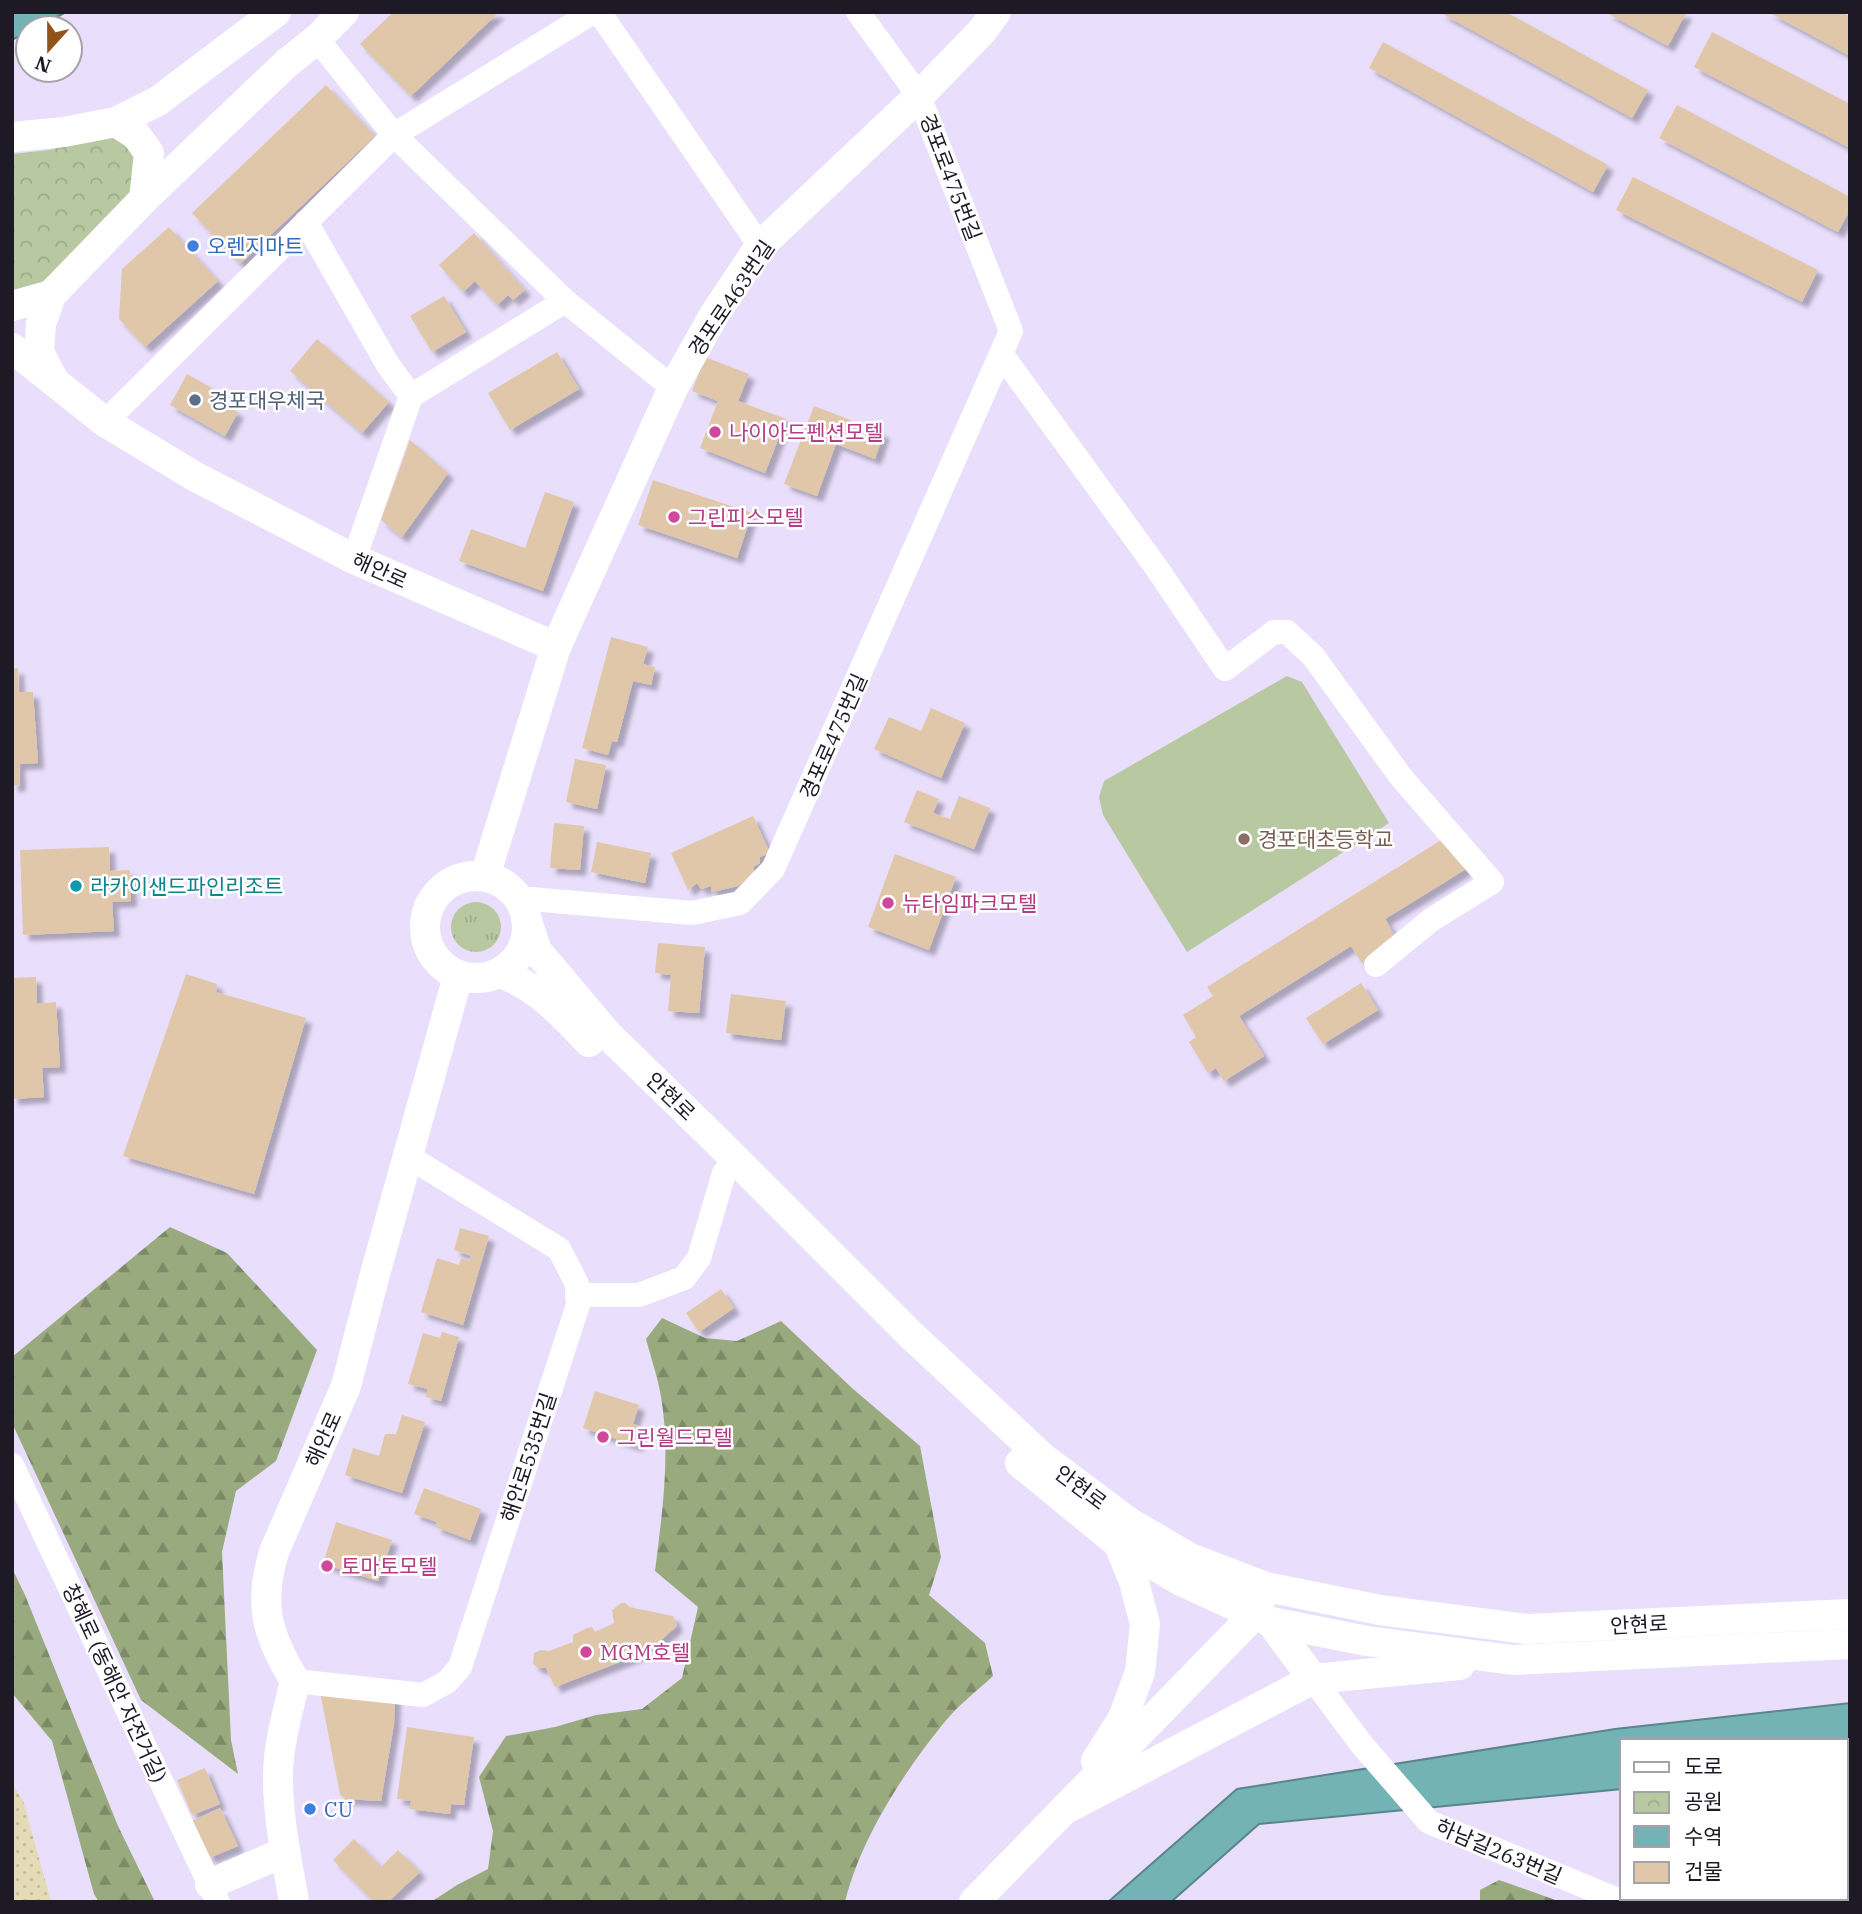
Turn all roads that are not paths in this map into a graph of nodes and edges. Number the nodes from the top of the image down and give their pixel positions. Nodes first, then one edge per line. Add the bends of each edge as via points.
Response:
1 (276, 12) edge
2 (344, 12) edge
3 (593, 12) edge
4 (599, 12) edge
5 (858, 12) edge
6 (996, 12) edge
7 (317, 39) junction
8 (919, 96) junction
9 (116, 121) junction
10 (394, 135) junction
11 (12, 137) edge
12 (144, 199) junction
13 (306, 222) junction
14 (760, 246) junction
15 (51, 295) junction
16 (565, 301) junction
17 (12, 306) edge
18 (12, 348) edge
19 (1002, 355) junction
20 (55, 383) junction
21 (673, 388) junction
22 (411, 396) junction
23 (105, 422) junction
24 (354, 559) junction
25 (555, 647) junction
26 (485, 876) junction
27 (523, 908) junction
28 (1376, 965) dead end
29 (500, 973) junction
30 (458, 976) junction
31 (409, 1157) junction
32 (724, 1173) junction
33 (578, 1295) junction
34 (12, 1465) edge
35 (1119, 1544) junction
36 (1266, 1587) junction
37 (1850, 1614) edge
38 (1262, 1619) junction
39 (1850, 1644) edge
40 (1521, 1660) junction
41 (1313, 1679) junction
42 (295, 1681) junction
43 (1066, 1809) junction
44 (285, 1852) junction
45 (214, 1893) edge
46 (295, 1902) edge
47 (974, 1902) edge
48 (1623, 1902) edge

1 - 9 street via 158,101
2 - 7 street
3 - 10 street
4 - 14 street
5 - 8 street, 경포로475번길
6 - 8 street, 경포로463번길
7 - 10 street
7 - 12 street
8 - 14 street, 경포로463번길
8 - 19 street, 경포로475번길 via 1012,331
9 - 11 street
9 - 12 street via 136,135 149,153
10 - 13 street
10 - 16 street
12 - 15 street
13 - 22 street via 388,365
13 - 23 street
14 - 21 street, 경포로463번길
15 - 17 street
15 - 20 street via 41,324 39,352
16 - 21 street
16 - 22 street
18 - 20 street, 해안로
19 - 27 street, 경포로475번길 via 773,869 740,904 692,913
19 - 28 street via 1225,669 1274,632 1287,632 1313,656 1401,777 1492,882 1431,920
20 - 23 street, 해안로
21 - 25 street, 경포로463번길
22 - 24 street
23 - 24 street, 해안로 via 194,476
24 - 25 street, 해안로
25 - 26 street
26 - 27 street via 498,880
26 - 30 street via 451,881 428,906 425,940 432,955
27 - 29 street via 527,934 522,950
27 - 36 street, 안현로 via 537,951 608,1035 910,1335 1043,1458 1130,1523 1190,1558
29 - 30 street via 480,978
29 - 32 street, 안현로 via 524,981 555,1007
30 - 31 street, 해안로
31 - 33 street via 559,1250
31 - 42 street, 해안로 via 346,1386 266,1578 272,1633
32 - 33 street via 699,1258 684,1278 639,1295
32 - 35 street, 안현로 via 1034,1476
33 - 42 street, 해안로535번길 via 460,1667 447,1682 423,1695
34 - 45 street, 창혜로 (동해안 자전거길)
35 - 38 street, 안현로 via 1179,1580
35 - 43 street via 1145,1624 1140,1672 1123,1718
36 - 37 street, 안현로 via 1380,1610 1527,1629
36 - 38 street
38 - 40 street, 안현로 via 1367,1641
38 - 41 street
38 - 43 street
39 - 40 street, 안현로
40 - 41 street
41 - 43 street
41 - 48 street, 하남길263번길 via 1362,1745 1429,1822
42 - 44 street via 278,1772
43 - 47 street
44 - 45 street
44 - 46 street

